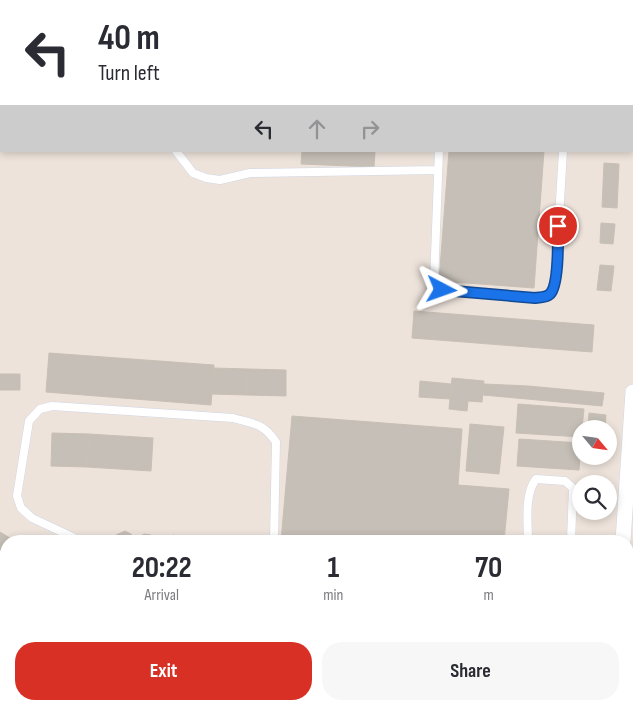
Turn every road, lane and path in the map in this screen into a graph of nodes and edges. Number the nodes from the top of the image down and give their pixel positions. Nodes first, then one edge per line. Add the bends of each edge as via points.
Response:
1 (177, 152) edge
2 (439, 152) edge
3 (563, 152) edge
4 (438, 170) junction
5 (633, 392) edge
6 (68, 535) edge
7 (274, 535) edge
8 (528, 535) edge
9 (571, 535) edge
10 (622, 535) edge

1 - 4 lane via 194,173 220,180 250,173
2 - 4 lane
3 - 4 lane via 555,282 552,292 546,297 436,287
5 - 10 street
6 - 7 lane via 32,518 21,508 17,496 29,421 40,409 52,406 233,418 258,425 268,431 276,442
8 - 9 lane via 530,494 536,479 565,480 573,488

